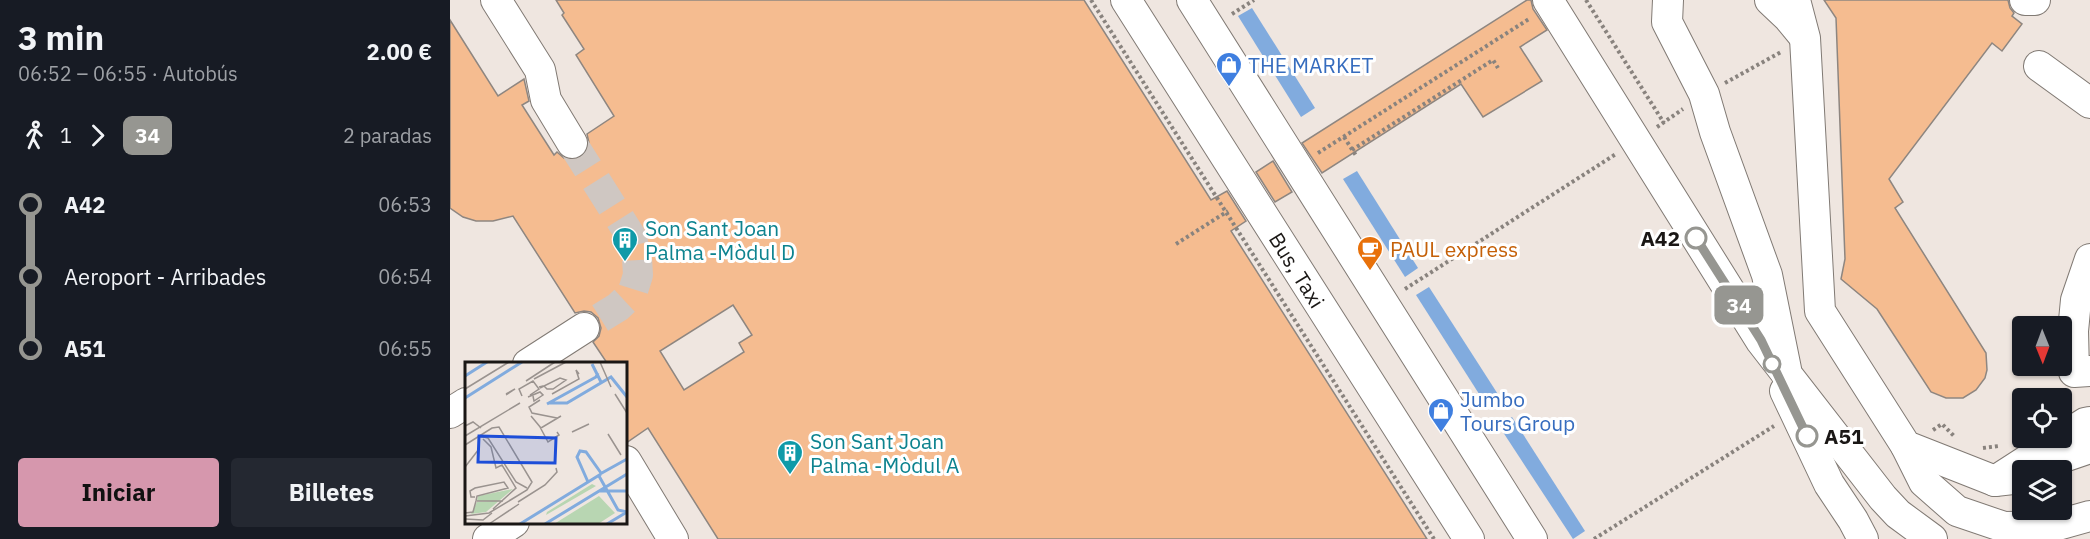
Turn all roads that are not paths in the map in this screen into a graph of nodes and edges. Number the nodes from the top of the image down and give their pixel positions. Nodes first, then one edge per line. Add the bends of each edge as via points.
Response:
1 (496, 0) edge
2 (1126, 0) edge
3 (1192, 0) edge
4 (1668, 0) edge
5 (1770, 0) edge
6 (1795, 0) edge
7 (2025, 0) edge
8 (2036, 0) edge
9 (1549, 2) edge
10 (1805, 39) junction
11 (2039, 66) dead end
12 (2090, 103) edge
13 (572, 143) tunnel mouth
14 (2088, 275) edge
15 (584, 328) tunnel mouth
16 (1761, 340) junction
17 (530, 362) edge
18 (2090, 370) edge
19 (1786, 373) junction
20 (465, 404) edge
21 (2090, 409) edge
22 (450, 413) edge
23 (1783, 414) junction
24 (2072, 415) edge
25 (2090, 422) edge
26 (2090, 434) edge
27 (1906, 446) junction
28 (2037, 448) edge
29 (2090, 448) edge
30 (2090, 459) edge
31 (2028, 460) edge
32 (2037, 460) edge
33 (2044, 460) edge
34 (2058, 460) edge
35 (2072, 463) edge
36 (627, 464) edge
37 (2090, 469) edge
38 (2072, 471) edge
39 (2012, 474) edge
40 (2090, 516) edge
41 (511, 524) edge
42 (488, 539) edge
43 (673, 539) edge
44 (1469, 539) edge
45 (1532, 539) edge
46 (1863, 539) edge
47 (1932, 539) edge

1 - 13 street via 540,70 546,99
2 - 44 street, Bus, Taxi
3 - 45 street
4 - 19 street via 1667,22 1704,94 1767,275
5 - 10 street
6 - 10 street
7 - 8 street
9 - 16 street
10 - 27 street via 1821,311
11 - 12 street
14 - 18 street via 2076,300 2073,331 2074,372
15 - 17 street
16 - 19 street
16 - 23 street
19 - 23 street
19 - 47 street via 1883,498
20 - 22 street
21 - 24 street
23 - 46 street
25 - 32 street
26 - 33 street
27 - 39 street
27 - 40 street via 1924,482 1957,511 2004,527 2054,526
28 - 31 street
29 - 34 street
30 - 35 street
36 - 43 street
37 - 38 street
41 - 42 street

